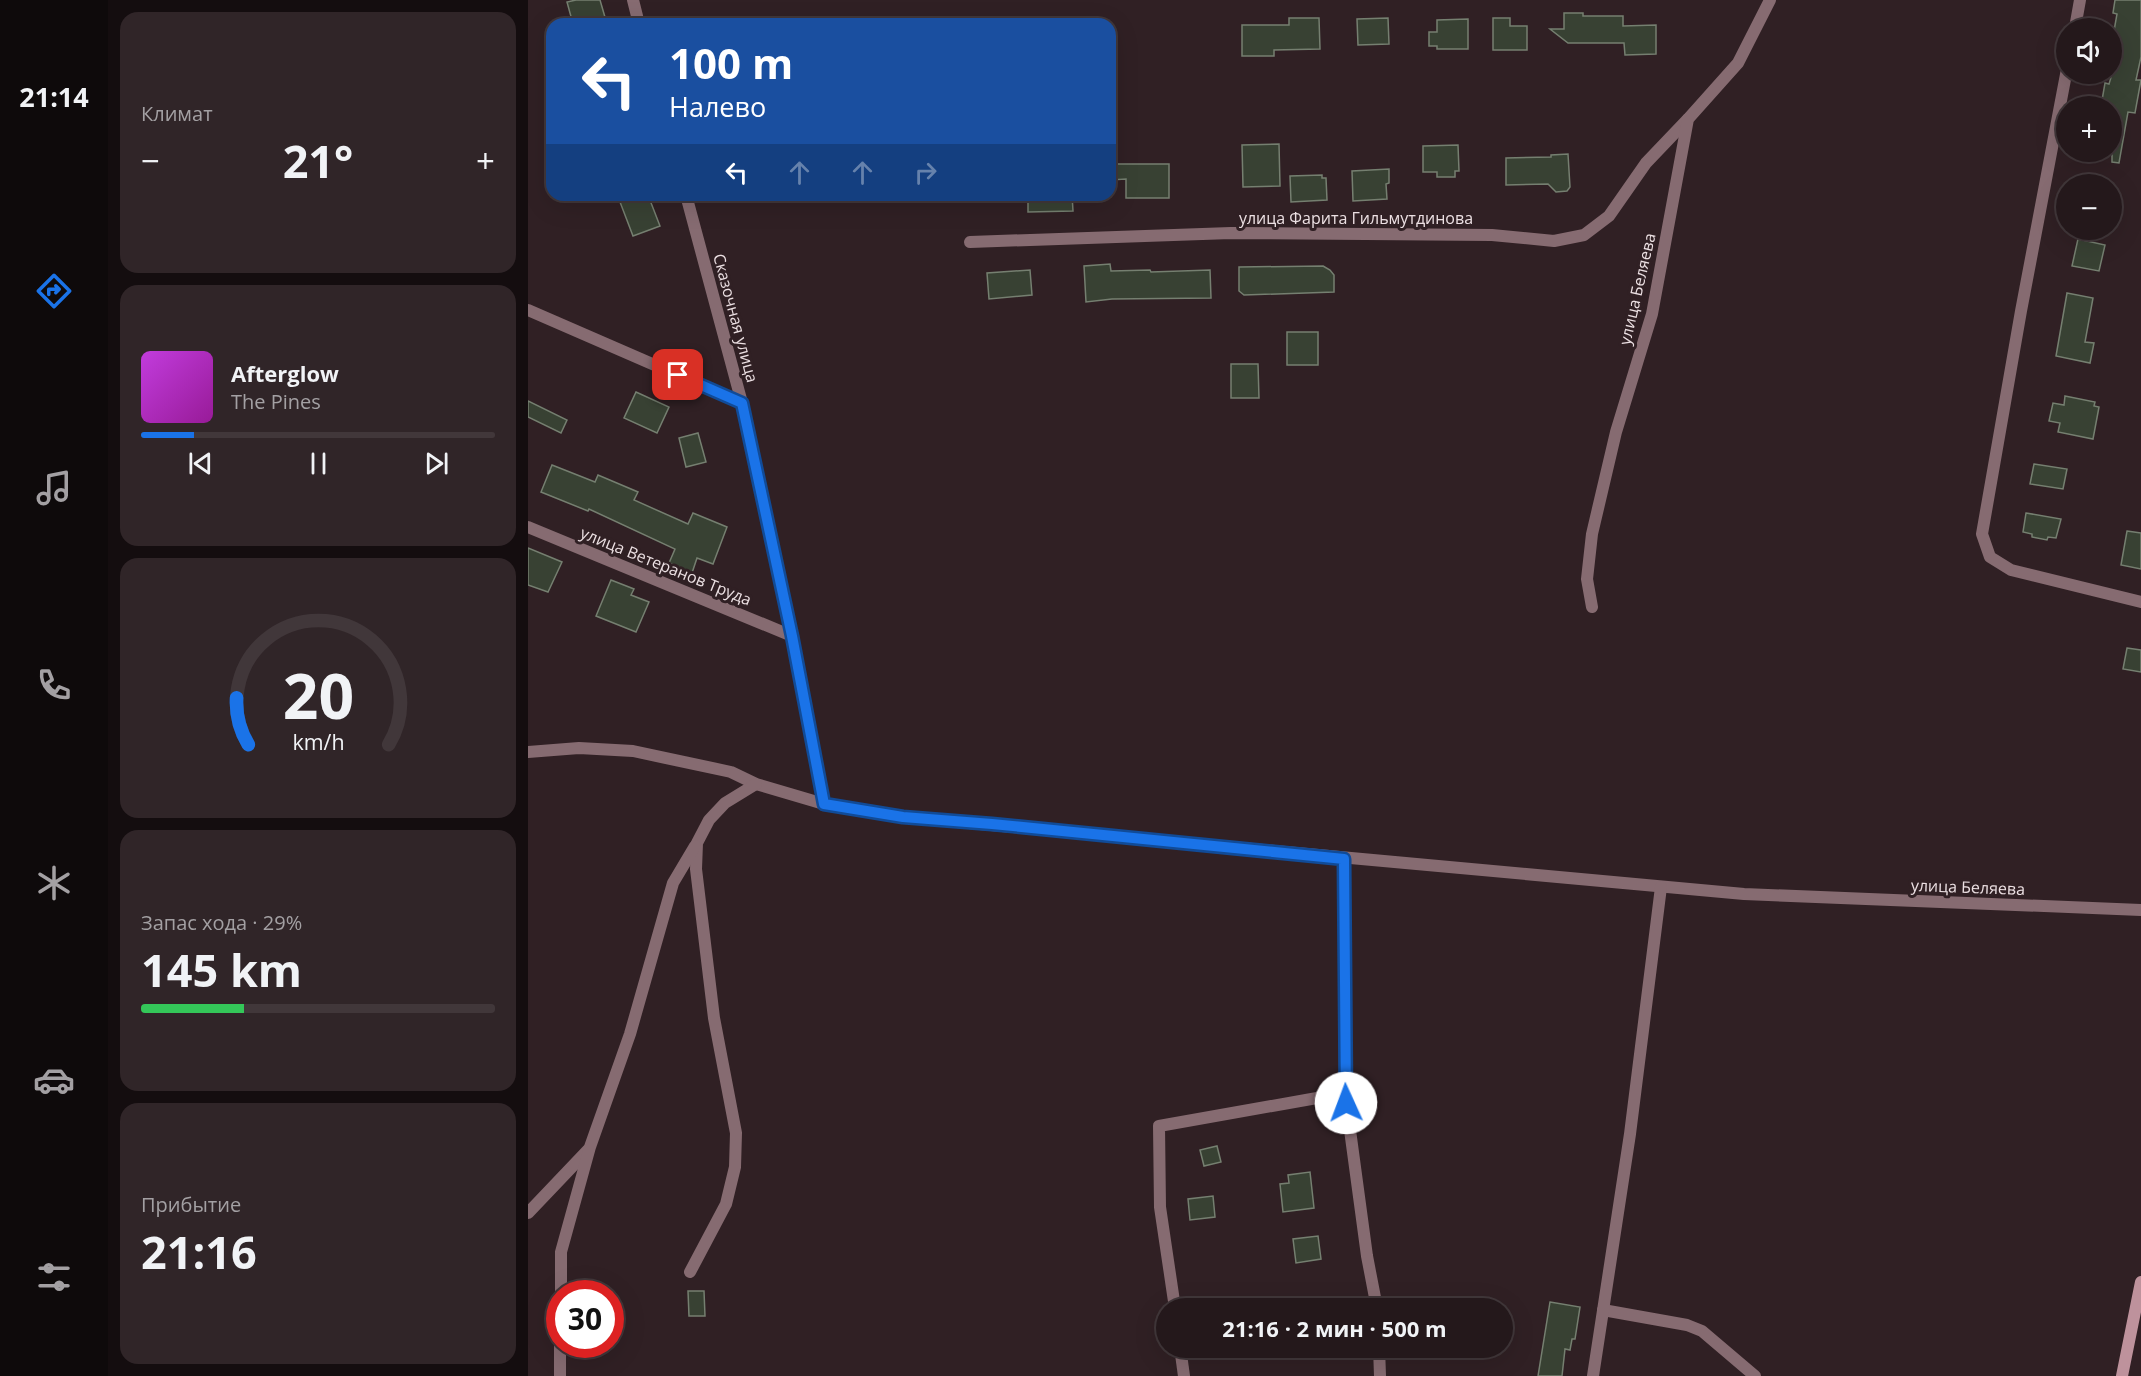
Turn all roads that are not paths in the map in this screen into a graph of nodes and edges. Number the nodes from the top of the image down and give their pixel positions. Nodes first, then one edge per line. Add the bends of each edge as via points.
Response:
1 (633, 0) edge
2 (1770, 0) edge
3 (2080, 0) edge
4 (638, 18) edge
5 (2077, 18) edge
6 (2064, 84) edge
7 (1688, 119) junction
8 (688, 201) edge
9 (970, 242) dead end
10 (528, 310) edge
11 (742, 403) junction
12 (528, 527) edge
13 (2141, 602) edge
14 (1592, 607) dead end
15 (792, 636) junction
16 (528, 752) edge
17 (756, 784) junction
18 (824, 804) junction
19 (698, 843) junction
20 (1344, 859) junction
21 (1661, 887) junction
22 (2141, 910) edge
23 (1345, 1093) junction
24 (590, 1147) junction
25 (528, 1213) edge
26 (690, 1272) dead end
27 (561, 1280) edge
28 (2141, 1282) edge
29 (1174, 1298) edge
30 (1375, 1298) edge
31 (1603, 1310) junction
32 (560, 1358) edge
33 (1182, 1358) edge
34 (1379, 1358) edge
35 (560, 1376) edge
36 (1184, 1376) edge
37 (1380, 1376) edge
38 (1593, 1376) edge
39 (1755, 1376) edge
40 (2122, 1376) edge

1 - 4 street
2 - 7 street via 1738,63
3 - 5 street
6 - 13 street via 1982,534 1990,557 2011,570
7 - 9 street, улица Фарита Гильмутдинова via 1646,163 1609,216 1584,236 1554,241 1492,235 1254,233
7 - 14 street, улица Беляева via 1652,314 1616,432 1592,534 1587,579
8 - 11 street, Сказочная улица
10 - 11 street
11 - 15 street, Сказочная улица
12 - 15 street, улица Ветеранов Труда
15 - 18 street, Сказочная улица
16 - 17 street, улица Беляева via 579,747 633,751 731,772
17 - 18 street, улица Беляева
17 - 19 street via 725,802
18 - 20 street, улица Беляева via 903,817
19 - 24 street via 673,883 630,1034
19 - 26 street via 696,869 714,1018 736,1133 735,1167 726,1204
20 - 21 street, улица Беляева
20 - 23 street
21 - 22 street, улица Беляева via 1795,897
21 - 31 street
23 - 29 street via 1159,1126 1160,1207
23 - 30 street
24 - 25 street
24 - 27 street via 561,1252
28 - 40 main road
31 - 38 street
31 - 39 street via 1702,1331
32 - 35 street
33 - 36 street
34 - 37 street

